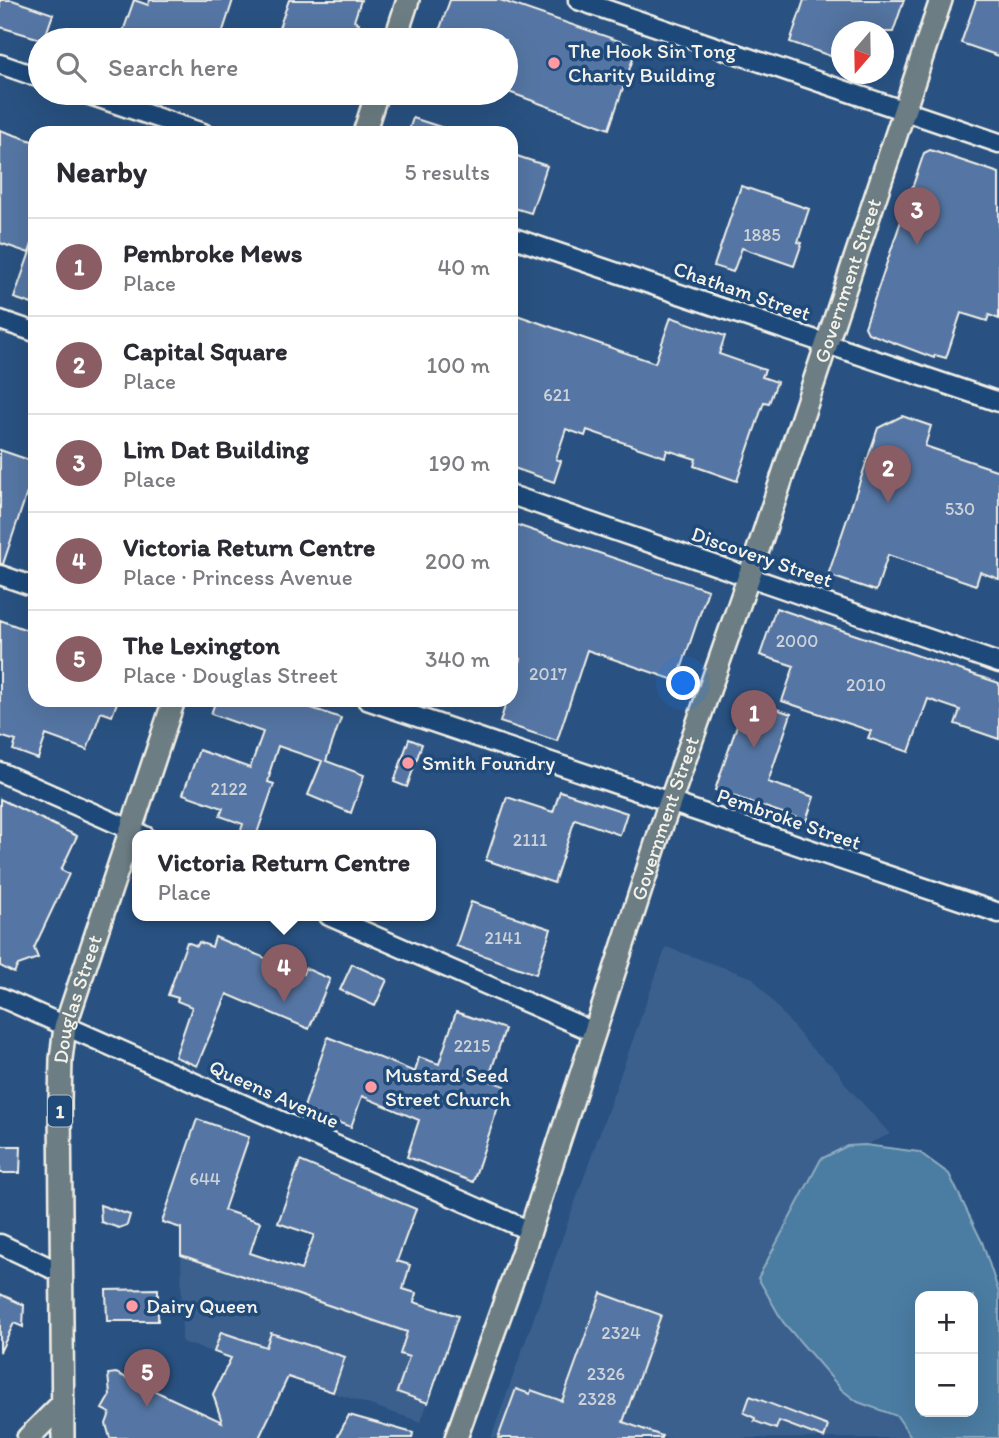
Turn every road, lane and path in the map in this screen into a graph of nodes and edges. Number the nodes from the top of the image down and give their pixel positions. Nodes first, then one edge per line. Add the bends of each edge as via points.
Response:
1 (408, 0) edge
2 (578, 0) edge
3 (941, 0) edge
4 (399, 28) edge
5 (0, 64) edge
6 (28, 74) edge
7 (120, 105) edge
8 (373, 105) edge
9 (904, 111) junction
10 (182, 126) edge
11 (366, 126) edge
12 (999, 143) edge
13 (518, 239) edge
14 (0, 320) edge
15 (28, 330) edge
16 (827, 344) junction
17 (999, 402) edge
18 (518, 497) edge
19 (0, 575) edge
20 (749, 577) junction
21 (28, 585) edge
22 (999, 663) edge
23 (172, 707) edge
24 (388, 707) edge
25 (0, 772) edge
26 (669, 803) junction
27 (138, 830) edge
28 (132, 831) edge
29 (132, 846) edge
30 (999, 913) edge
31 (340, 921) edge
32 (0, 997) edge
33 (65, 1027) junction
34 (594, 1032) junction
35 (530, 1231) junction
36 (0, 1244) edge
37 (61, 1273) junction
38 (63, 1403) junction
39 (28, 1438) edge
40 (63, 1438) edge
41 (456, 1438) edge

1 - 4 main road
2 - 9 street
3 - 9 main road, Government Street
5 - 6 street
7 - 10 street
8 - 11 main road
9 - 12 street
9 - 16 main road, Government Street
13 - 16 street, Chatham Street
14 - 15 street
16 - 17 street, Chatham Street
16 - 20 main road, Government Street
18 - 20 street, Discovery Street
19 - 21 street
20 - 22 street, Discovery Street
20 - 26 main road, Government Street
23 - 27 main road, Douglas Street / 1
24 - 26 street, Pembroke Street
25 - 28 street
26 - 30 street, Pembroke Street
26 - 34 main road, Government Street
29 - 33 main road, Douglas Street / 1
31 - 34 street
32 - 33 street, Queens Avenue
33 - 35 street, Queens Avenue
33 - 37 main road, Douglas Street / 1
34 - 35 main road, Government Street
35 - 41 main road, Government Street
36 - 37 street
37 - 38 main road, Douglas Street / 1
38 - 39 main road
38 - 40 main road, Douglas Street / 1

